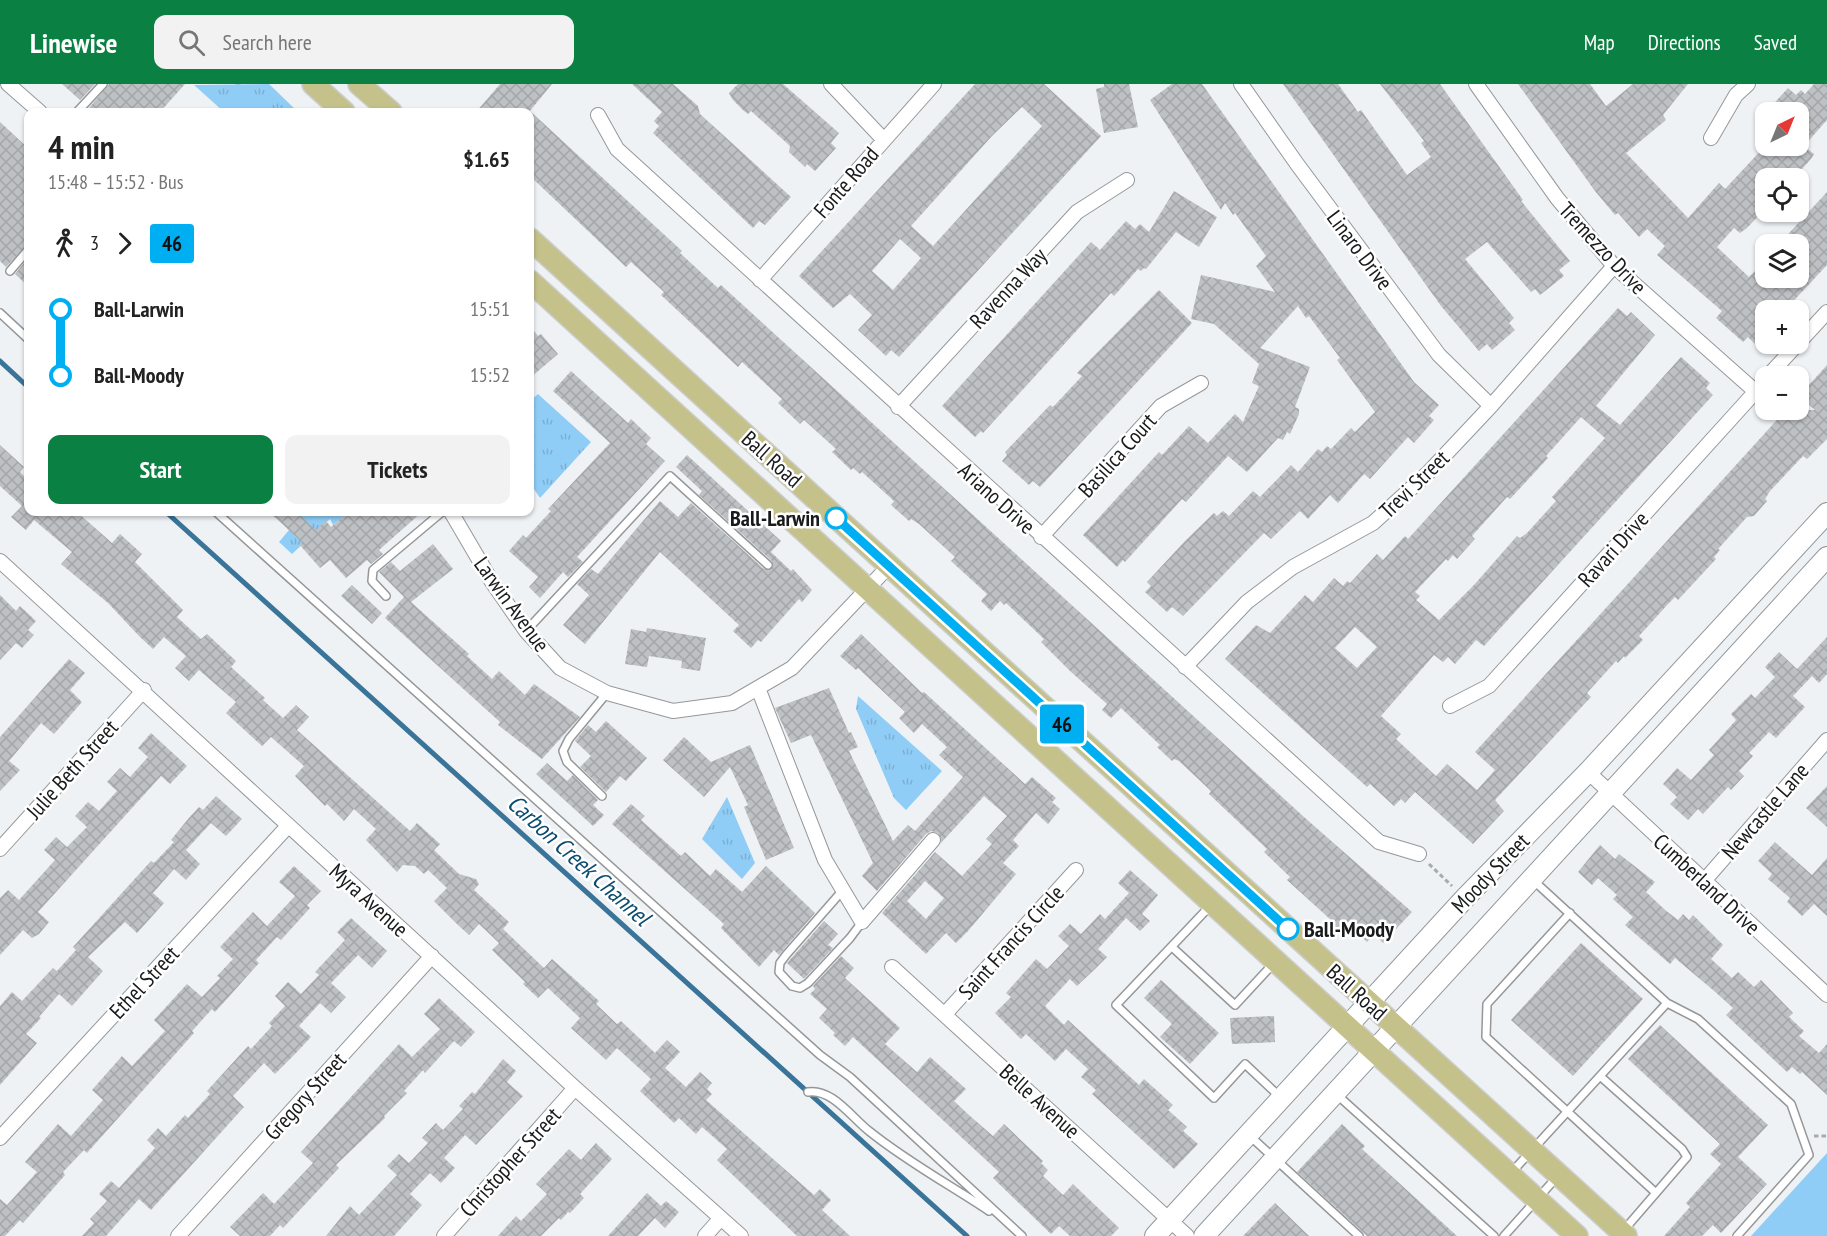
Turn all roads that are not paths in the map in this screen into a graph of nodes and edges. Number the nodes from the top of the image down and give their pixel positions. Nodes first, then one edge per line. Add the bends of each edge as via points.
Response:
1 (8, 84) edge
2 (103, 84) edge
3 (313, 84) edge
4 (359, 84) edge
5 (831, 84) edge
6 (934, 84) edge
7 (1241, 84) edge
8 (1476, 84) edge
9 (1748, 84) edge
10 (35, 108) edge
11 (81, 108) edge
12 (340, 108) edge
13 (386, 108) edge
14 (598, 114) dead end
15 (1711, 138) dead end
16 (883, 140) junction
17 (1127, 180) dead end
18 (534, 243) edge
19 (24, 255) edge
20 (1614, 266) junction
21 (10, 271) dead end
22 (760, 280) junction
23 (534, 285) edge
24 (1827, 312) edge
25 (0, 313) edge
26 (24, 335) edge
27 (1778, 366) edge
28 (1202, 383) dead end
29 (1755, 391) joint
30 (1491, 406) junction
31 (898, 407) junction
32 (1827, 513) edge
33 (220, 516) edge
34 (437, 516) edge
35 (453, 516) edge
36 (1041, 537) junction
37 (1827, 557) edge
38 (0, 561) edge
39 (768, 565) dead end
40 (889, 566) junction
41 (867, 589) junction
42 (386, 596) dead end
43 (526, 631) junction
44 (1185, 668) junction
45 (758, 688) junction
46 (144, 690) junction
47 (608, 693) junction
48 (1450, 706) dead end
49 (1827, 740) edge
50 (1588, 772) junction
51 (1611, 793) junction
52 (602, 796) dead end
53 (288, 826) junction
54 (933, 840) dead end
55 (0, 849) edge
56 (1419, 854) road end
57 (1077, 870) dead end
58 (1532, 879) junction
59 (1704, 881) junction
60 (843, 890) junction
61 (1213, 904) junction
62 (1570, 913) junction
63 (862, 922) junction
64 (1172, 947) junction
65 (432, 956) junction
66 (1275, 961) junction
67 (892, 967) dead end
68 (1827, 995) edge
69 (1370, 1003) junction
70 (1667, 1003) junction
71 (945, 1014) junction
72 (1348, 1027) junction
73 (1396, 1027) junction
74 (1374, 1051) junction
75 (1600, 1076) junction
76 (575, 1088) junction
77 (808, 1092) dead end
78 (1335, 1093) junction
79 (1282, 1099) junction
80 (1567, 1113) junction
81 (1249, 1135) junction
82 (0, 1138) edge
83 (1532, 1150) junction
84 (1275, 1158) junction
85 (1510, 1175) junction
86 (1559, 1175) junction
87 (1656, 1193) junction
88 (1537, 1199) junction
89 (721, 1218) junction
90 (1170, 1220) junction
91 (1009, 1224) junction
92 (1622, 1235) edge
93 (178, 1236) edge
94 (444, 1236) edge
95 (705, 1236) edge
96 (741, 1236) edge
97 (1022, 1236) edge
98 (1155, 1236) edge
99 (1187, 1236) edge
100 (1204, 1236) edge
101 (1359, 1236) edge
102 (1494, 1236) edge
103 (1504, 1236) edge
104 (1577, 1236) edge
105 (1737, 1236) edge

1 - 10 street
2 - 11 lane
3 - 12 main road
4 - 13 main road
5 - 16 street
6 - 16 street, Fonte Road
7 - 30 street, Linaro Drive via 1439,356
8 - 20 street, Tremezzo Drive via 1557,198
9 - 15 street via 1736,95
14 - 22 street, Ariano Drive via 617,149
16 - 22 street, Fonte Road
17 - 31 street, Ravenna Way via 1077,212
18 - 40 main road, Ball Road
19 - 21 lane
20 - 29 street, Tremezzo Drive
20 - 30 street, Trevi Street
22 - 31 street, Ariano Drive
23 - 41 main road, Ball Road
24 - 27 street, Ravari Drive
25 - 26 lane
28 - 36 street, Basilica Court via 1161,406
29 - 48 street, Ravari Drive via 1489,686
30 - 44 street, Trevi Street via 1427,474 1373,523 1293,567 1247,602
31 - 36 street, Ariano Drive
32 - 50 main road, Moody Street
33 - 91 lane via 820,1055 850,1077
34 - 42 lane via 374,570 372,581
35 - 43 street, Larwin Avenue
36 - 44 street, Ariano Drive
37 - 51 main road, Moody Street
38 - 46 street, Myra Avenue
39 - 43 lane via 670,476
40 - 41 street, Larwin Avenue
40 - 69 main road, Ball Road
41 - 45 street, Larwin Avenue via 792,668
41 - 61 main road, Ball Road
43 - 47 street, Larwin Avenue via 560,668
44 - 56 street, Ariano Drive via 1379,842
45 - 47 street, Larwin Avenue via 732,703 673,711
45 - 60 street via 825,860
46 - 53 street, Myra Avenue
46 - 55 street, Julie Beth Street
47 - 52 lane via 563,751 567,762
49 - 59 street, Newcastle Lane
50 - 51 street, Cumberland Drive
50 - 69 main road, Moody Street
51 - 58 main road, Moody Street
51 - 59 street, Cumberland Drive
53 - 65 street, Myra Avenue
53 - 82 street, Ethel Street
54 - 63 street
57 - 71 street, Saint Francis Circle
58 - 62 lane
58 - 73 main road, Moody Street
59 - 68 street, Cumberland Drive
60 - 63 street
60 - 63 lane via 786,955 779,972 792,986 808,984
61 - 64 lane
61 - 66 main road, Ball Road
62 - 70 lane
62 - 80 lane via 1487,1004 1486,1015 1486,1036
64 - 66 lane via 1235,1005
64 - 79 lane via 1116,1005 1214,1098 1245,1064
65 - 76 street, Myra Avenue
65 - 93 street, Gregory Street
66 - 72 main road, Ball Road
67 - 71 street, Belle Avenue
69 - 72 main road, Moody Street
69 - 73 main road, Ball Road
70 - 75 lane
70 - 105 lane via 1698,1019 1791,1104 1809,1155
71 - 90 street, Belle Avenue
72 - 74 main road, Ball Road
72 - 79 main road, Moody Street
73 - 74 main road, Moody Street
73 - 83 main road, Ball Road
74 - 78 main road, Moody Street
74 - 85 main road, Ball Road
75 - 80 lane
75 - 87 lane via 1686,1153 1686,1160
76 - 89 street, Myra Avenue
76 - 94 street, Christopher Street
77 - 91 lane via 835,1100 869,1131
78 - 84 main road, Moody Street
78 - 102 lane
79 - 81 main road, Moody Street
80 - 83 lane
80 - 87 lane
81 - 84 lane
81 - 90 main road, Moody Street
83 - 85 lane
83 - 86 main road, Ball Road
84 - 100 main road, Moody Street
84 - 101 lane
85 - 88 main road, Ball Road
86 - 88 lane
86 - 92 main road, Ball Road
87 - 92 lane
88 - 103 lane
88 - 104 main road, Ball Road
89 - 95 street
89 - 96 street, Myra Avenue
90 - 98 main road, Moody Street
90 - 99 street, Belle Avenue
91 - 97 lane

